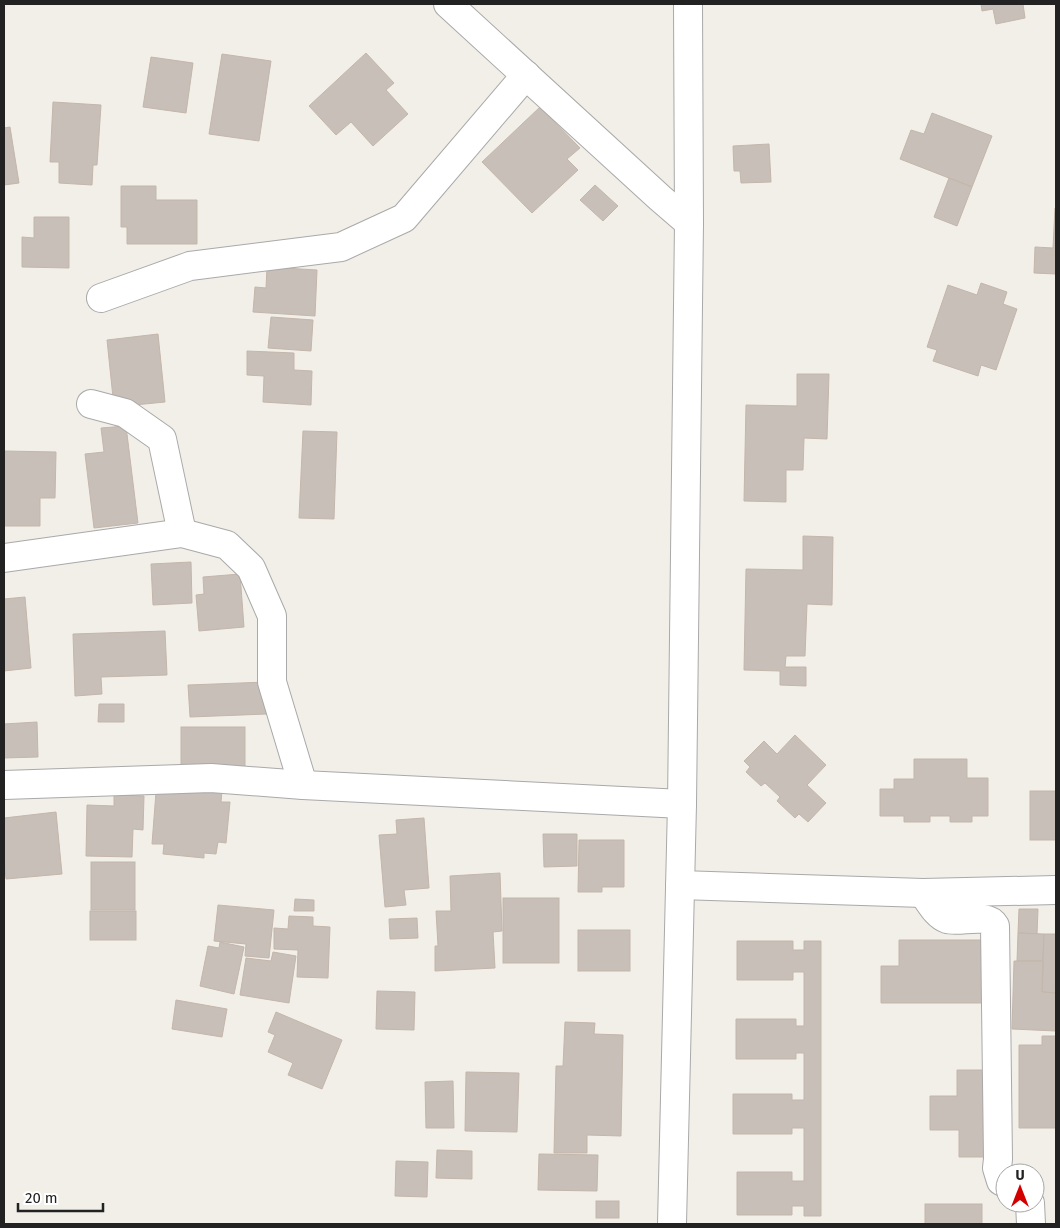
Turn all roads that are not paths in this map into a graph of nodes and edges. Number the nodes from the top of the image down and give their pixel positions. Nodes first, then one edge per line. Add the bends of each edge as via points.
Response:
1 (448, 4) edge
2 (688, 4) edge
3 (526, 75) junction
4 (689, 223) junction
5 (101, 298) dead end
6 (91, 404) dead end
7 (182, 533) junction
8 (4, 558) edge
9 (4, 785) edge
10 (303, 785) junction
11 (682, 804) junction
12 (680, 885) junction
13 (1056, 890) edge
14 (923, 893) junction
15 (998, 1163) edge
16 (672, 1224) edge

1 - 3 street
2 - 4 street
3 - 4 street
3 - 5 street via 404,218 342,247 190,266
4 - 11 street
6 - 7 street via 125,413 162,439
7 - 8 street
7 - 10 street via 227,545 251,568 272,616 272,682
9 - 10 street via 211,778
10 - 11 street
11 - 12 street
12 - 14 street
12 - 16 street
13 - 14 street
14 - 15 street via 938,913 948,919 987,919 995,926

